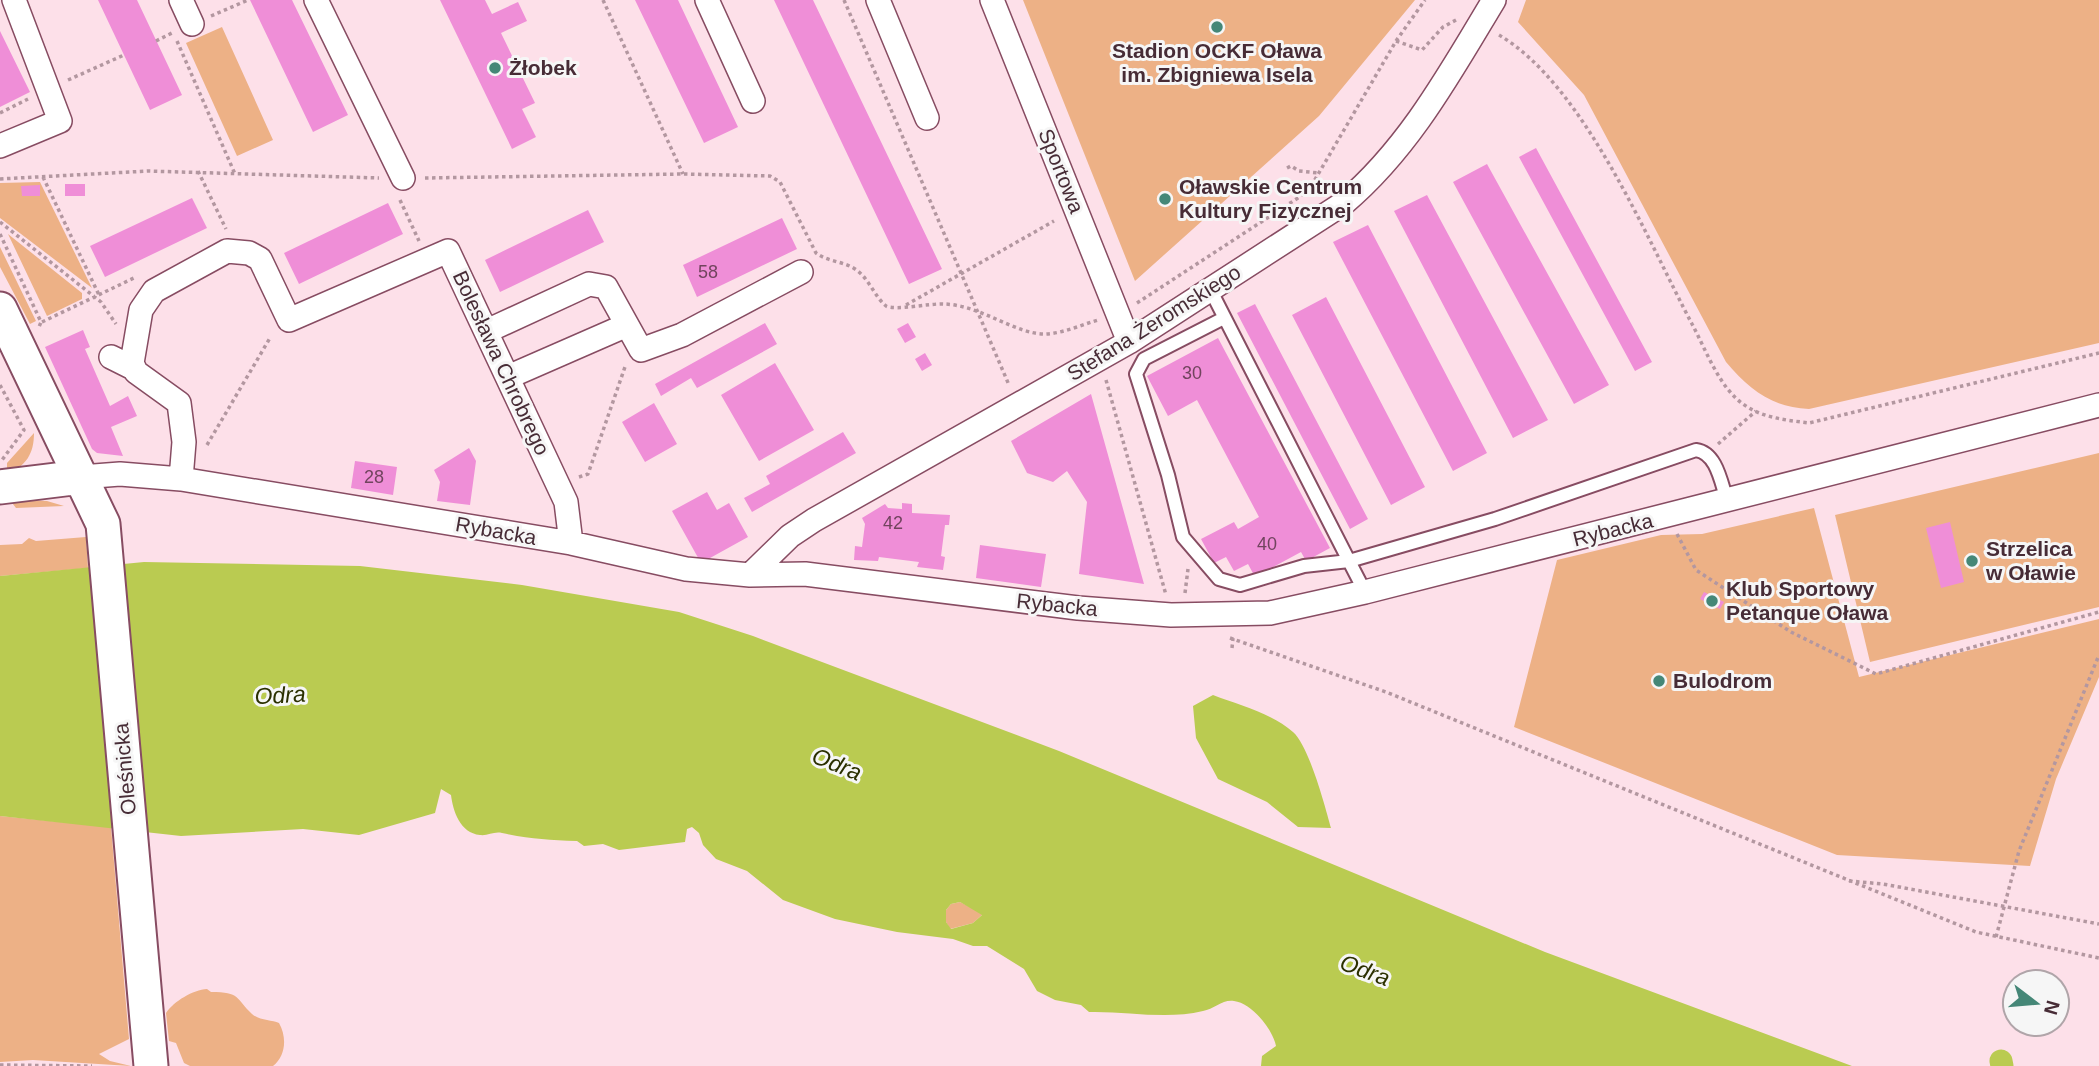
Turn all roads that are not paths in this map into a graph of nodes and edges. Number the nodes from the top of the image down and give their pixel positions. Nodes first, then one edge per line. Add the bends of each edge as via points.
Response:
1 (14, 0) edge
2 (181, 0) edge
3 (316, 0) edge
4 (707, 0) edge
5 (878, 0) edge
6 (992, 0) edge
7 (1493, 0) edge
8 (183, 28) road end
9 (753, 101) dead end
10 (927, 118) dead end
11 (0, 146) edge
12 (396, 178) road end
13 (801, 272) dead end
14 (1211, 291) junction
15 (0, 309) edge
16 (1224, 318) junction
17 (627, 325) junction
18 (486, 331) junction
19 (1129, 342) junction
20 (111, 357) dead end
21 (133, 357) junction
22 (508, 377) junction
23 (2099, 405) edge
24 (1, 467) edge
25 (81, 477) junction
26 (181, 479) junction
27 (1727, 500) junction
28 (571, 543) junction
29 (1349, 561) junction
30 (750, 575) junction
31 (1365, 592) junction
32 (149, 1052) edge

1 - 11 street via 60,121
2 - 8 street
3 - 12 street
4 - 9 street
5 - 10 street
6 - 19 street, Sportowa
7 - 14 street, Stefana Żeromskiego via 1404,143 1367,183 1344,204
13 - 17 street via 682,335 641,350
14 - 16 lane
14 - 19 street, Stefana Żeromskiego
15 - 25 main road
16 - 29 lane
16 - 29 lane via 1144,359 1136,374 1182,537 1219,579 1240,585 1304,566
17 - 18 street via 606,287 589,284
17 - 22 street
18 - 21 street, Bolesława Chrobrego via 448,251 289,320 260,259 227,251 149,295 141,310
18 - 22 street, Bolesława Chrobrego
19 - 30 street, Stefana Żeromskiego via 814,520 790,536
20 - 21 street
21 - 26 street via 179,403 184,442
22 - 28 street, Bolesława Chrobrego via 566,502
23 - 27 street, Rybacka
24 - 25 main road, Rybacka
25 - 26 street, Rybacka via 120,474
25 - 32 main road, Oleśnicka via 103,524
26 - 28 street, Rybacka
27 - 29 lane via 1716,467 1708,455 1696,450 1495,519
27 - 31 street, Rybacka
28 - 30 street, Rybacka via 686,569
29 - 31 lane
30 - 31 street, Rybacka via 804,575 1171,615 1270,613

